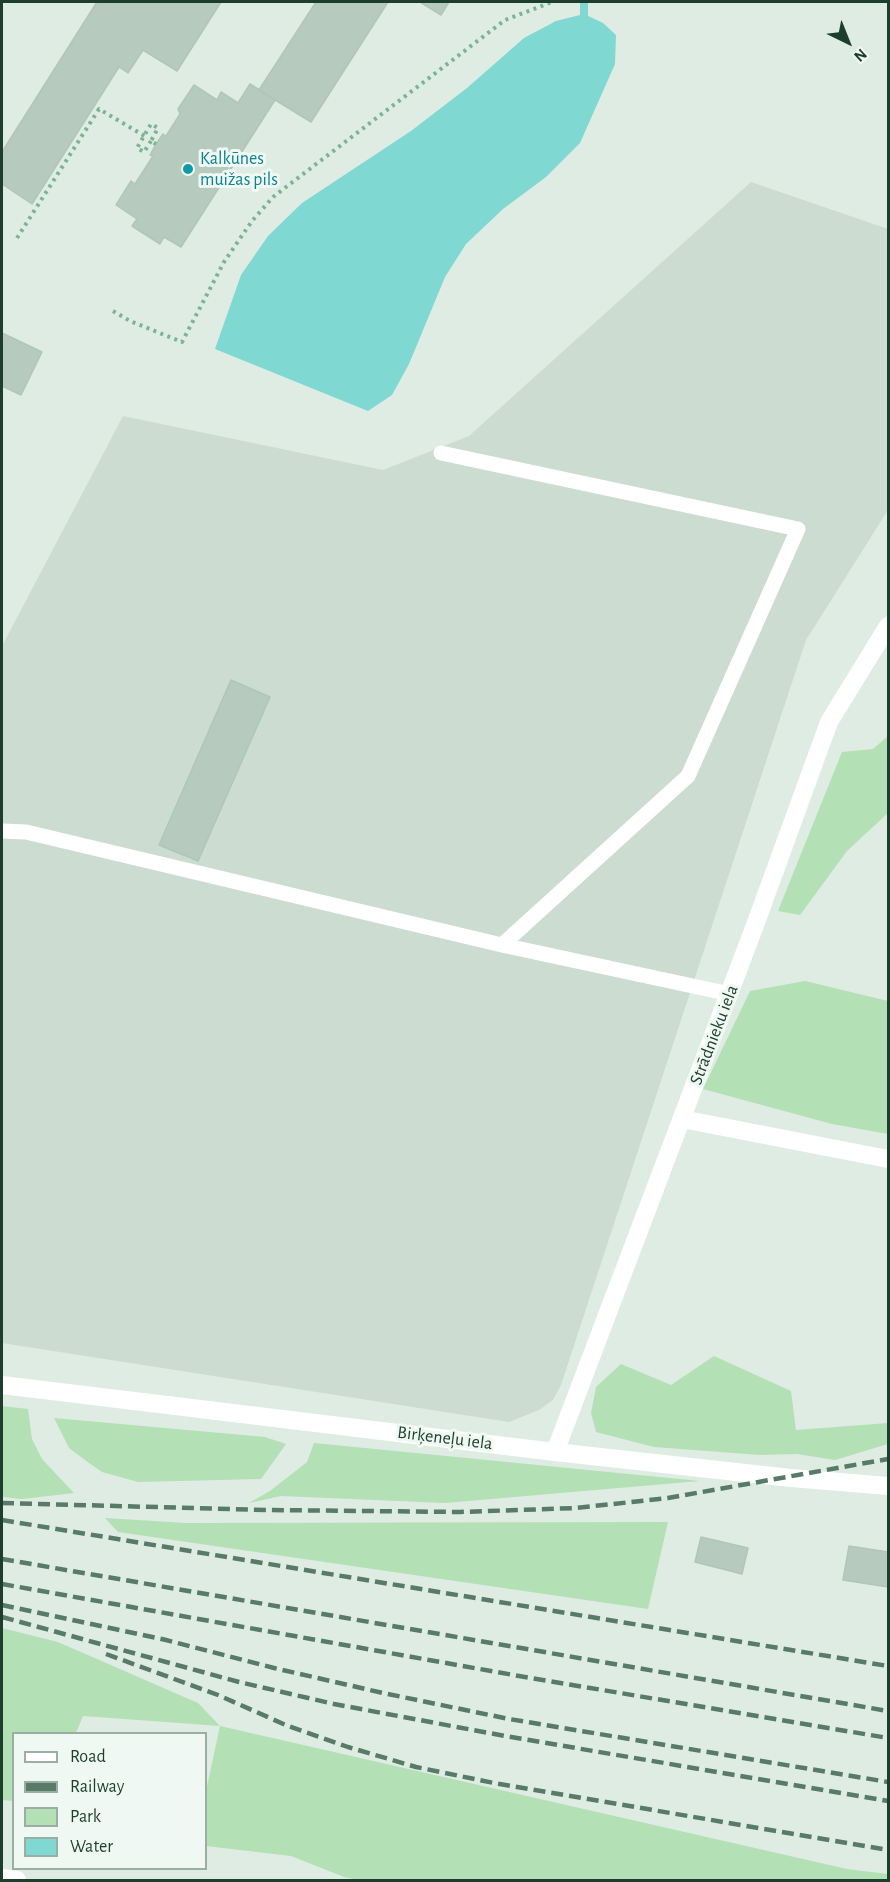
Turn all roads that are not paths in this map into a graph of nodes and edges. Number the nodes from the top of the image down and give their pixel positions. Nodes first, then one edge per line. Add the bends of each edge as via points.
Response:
1 (441, 453) dead end
2 (888, 626) edge
3 (2, 831) edge
4 (502, 945) junction
5 (730, 994) junction
6 (682, 1119) junction
7 (888, 1160) edge
8 (2, 1385) edge
9 (555, 1452) junction
10 (888, 1486) edge
11 (2, 1878) edge
12 (17, 1881) edge

1 - 4 lane via 798,530 688,776
2 - 5 street, Strādnieku iela via 829,722
3 - 4 lane via 26,832
4 - 5 lane
5 - 6 street, Strādnieku iela
6 - 7 street
6 - 9 street, Strādnieku iela
8 - 9 street, Birķeneļu iela
9 - 10 street, Birķeneļu iela
11 - 12 street

